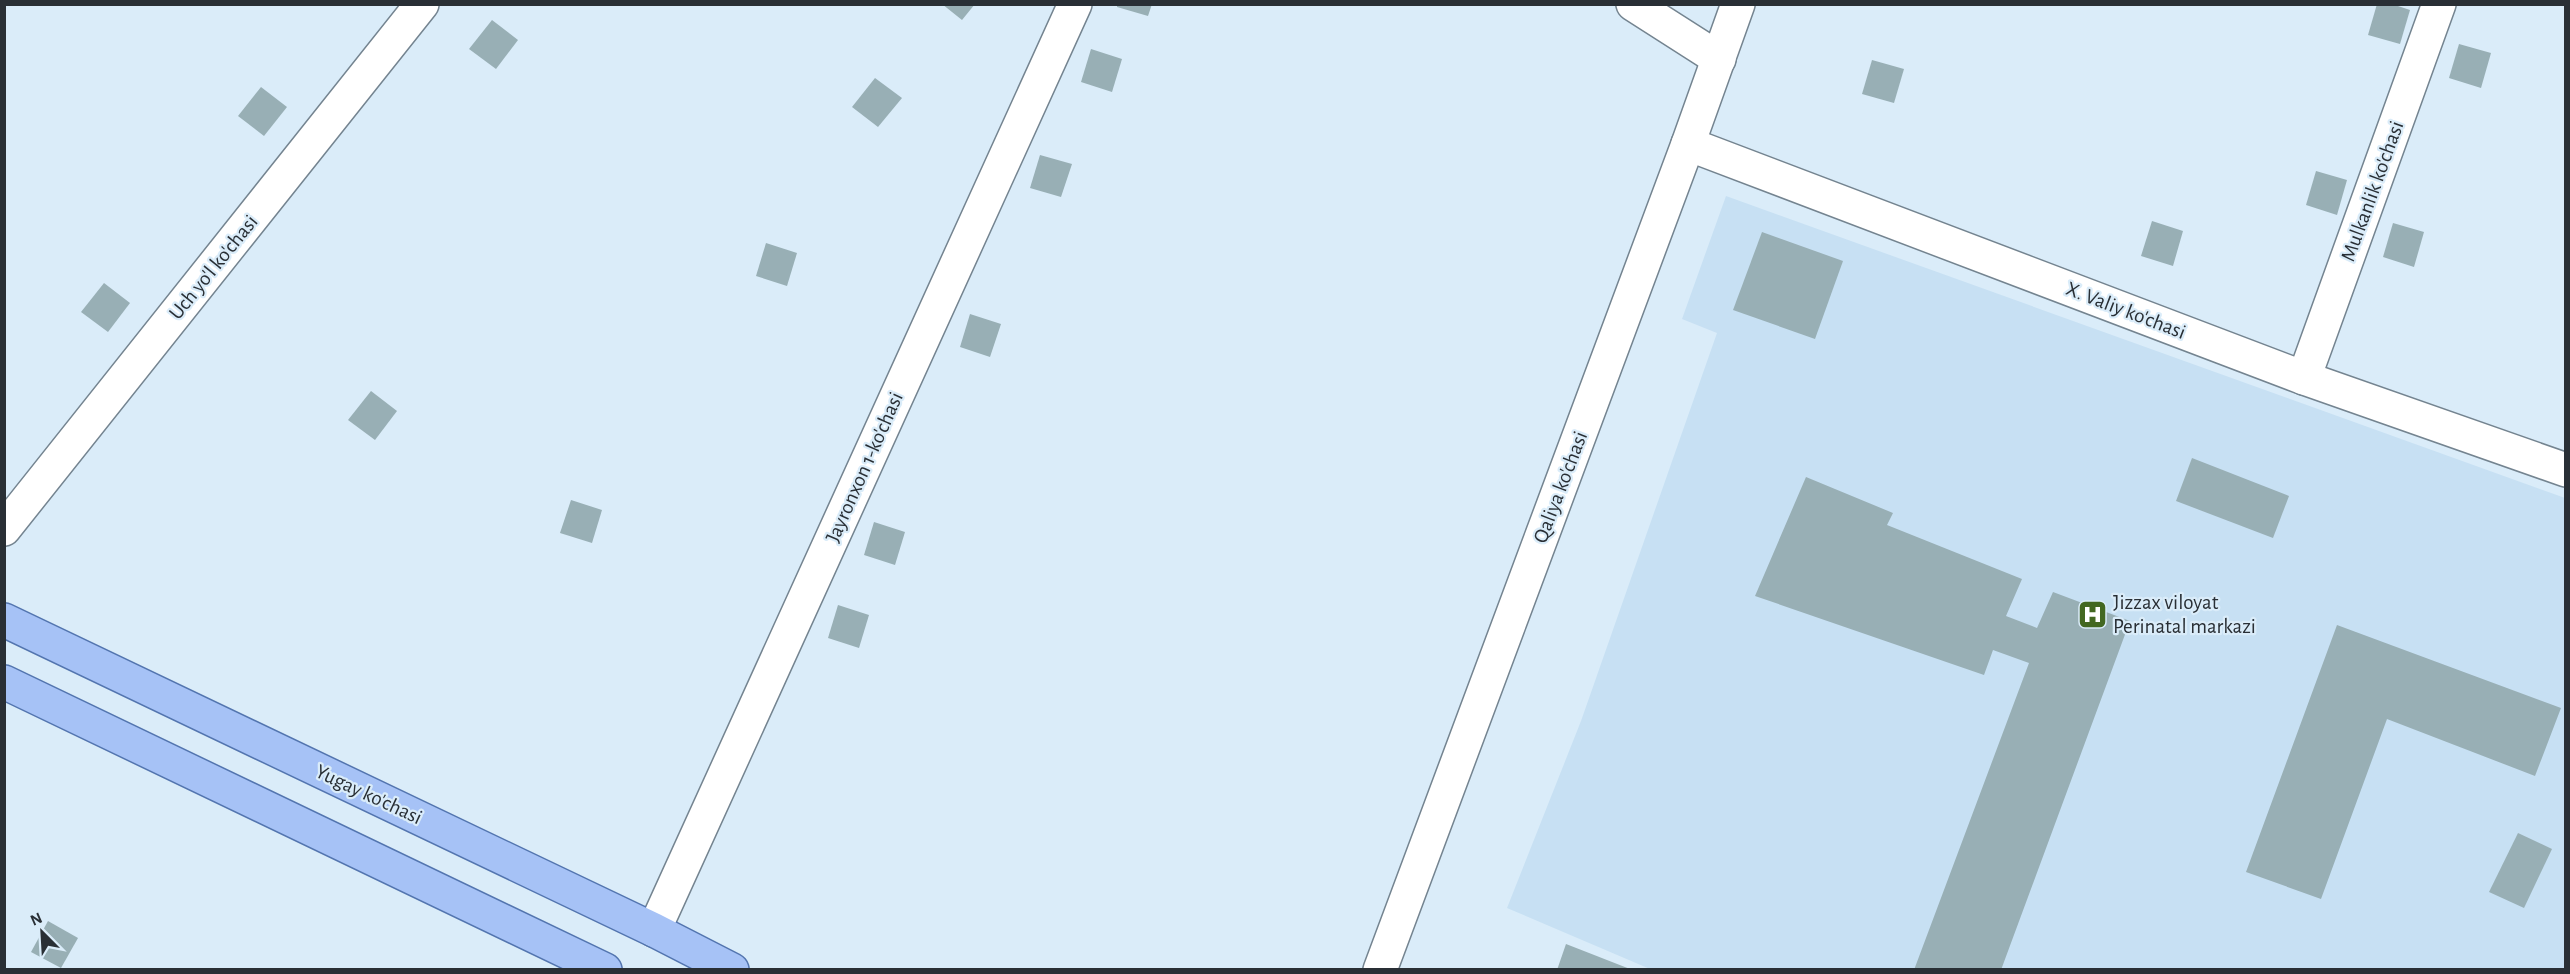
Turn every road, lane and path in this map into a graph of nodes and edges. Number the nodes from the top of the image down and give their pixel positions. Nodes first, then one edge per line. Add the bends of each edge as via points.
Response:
1 (422, 4) edge
2 (1075, 4) edge
3 (1633, 4) edge
4 (1738, 4) edge
5 (2439, 4) edge
6 (1719, 59) junction
7 (1688, 144) junction
8 (2304, 378) junction
9 (2565, 470) edge
10 (4, 529) edge
11 (4, 620) edge
12 (4, 682) edge
13 (654, 930) junction
14 (605, 969) edge
15 (732, 969) edge
16 (1380, 969) edge

1 - 10 street, Uch yo'l ko'chasi
2 - 13 street, Jayronxon 1-ko'chasi
3 - 6 street
4 - 6 street, Qaliya ko'chasi
5 - 8 street, Mulkanlik ko'chasi
6 - 7 street, Qaliya ko'chasi
7 - 8 street, X. Valiy ko'chasi
7 - 16 street, Qaliya ko'chasi
8 - 9 street, X. Valiy ko'chasi
11 - 13 main road, Yugay ko'chasi
12 - 14 main road
13 - 15 main road, Yugay ko'chasi

